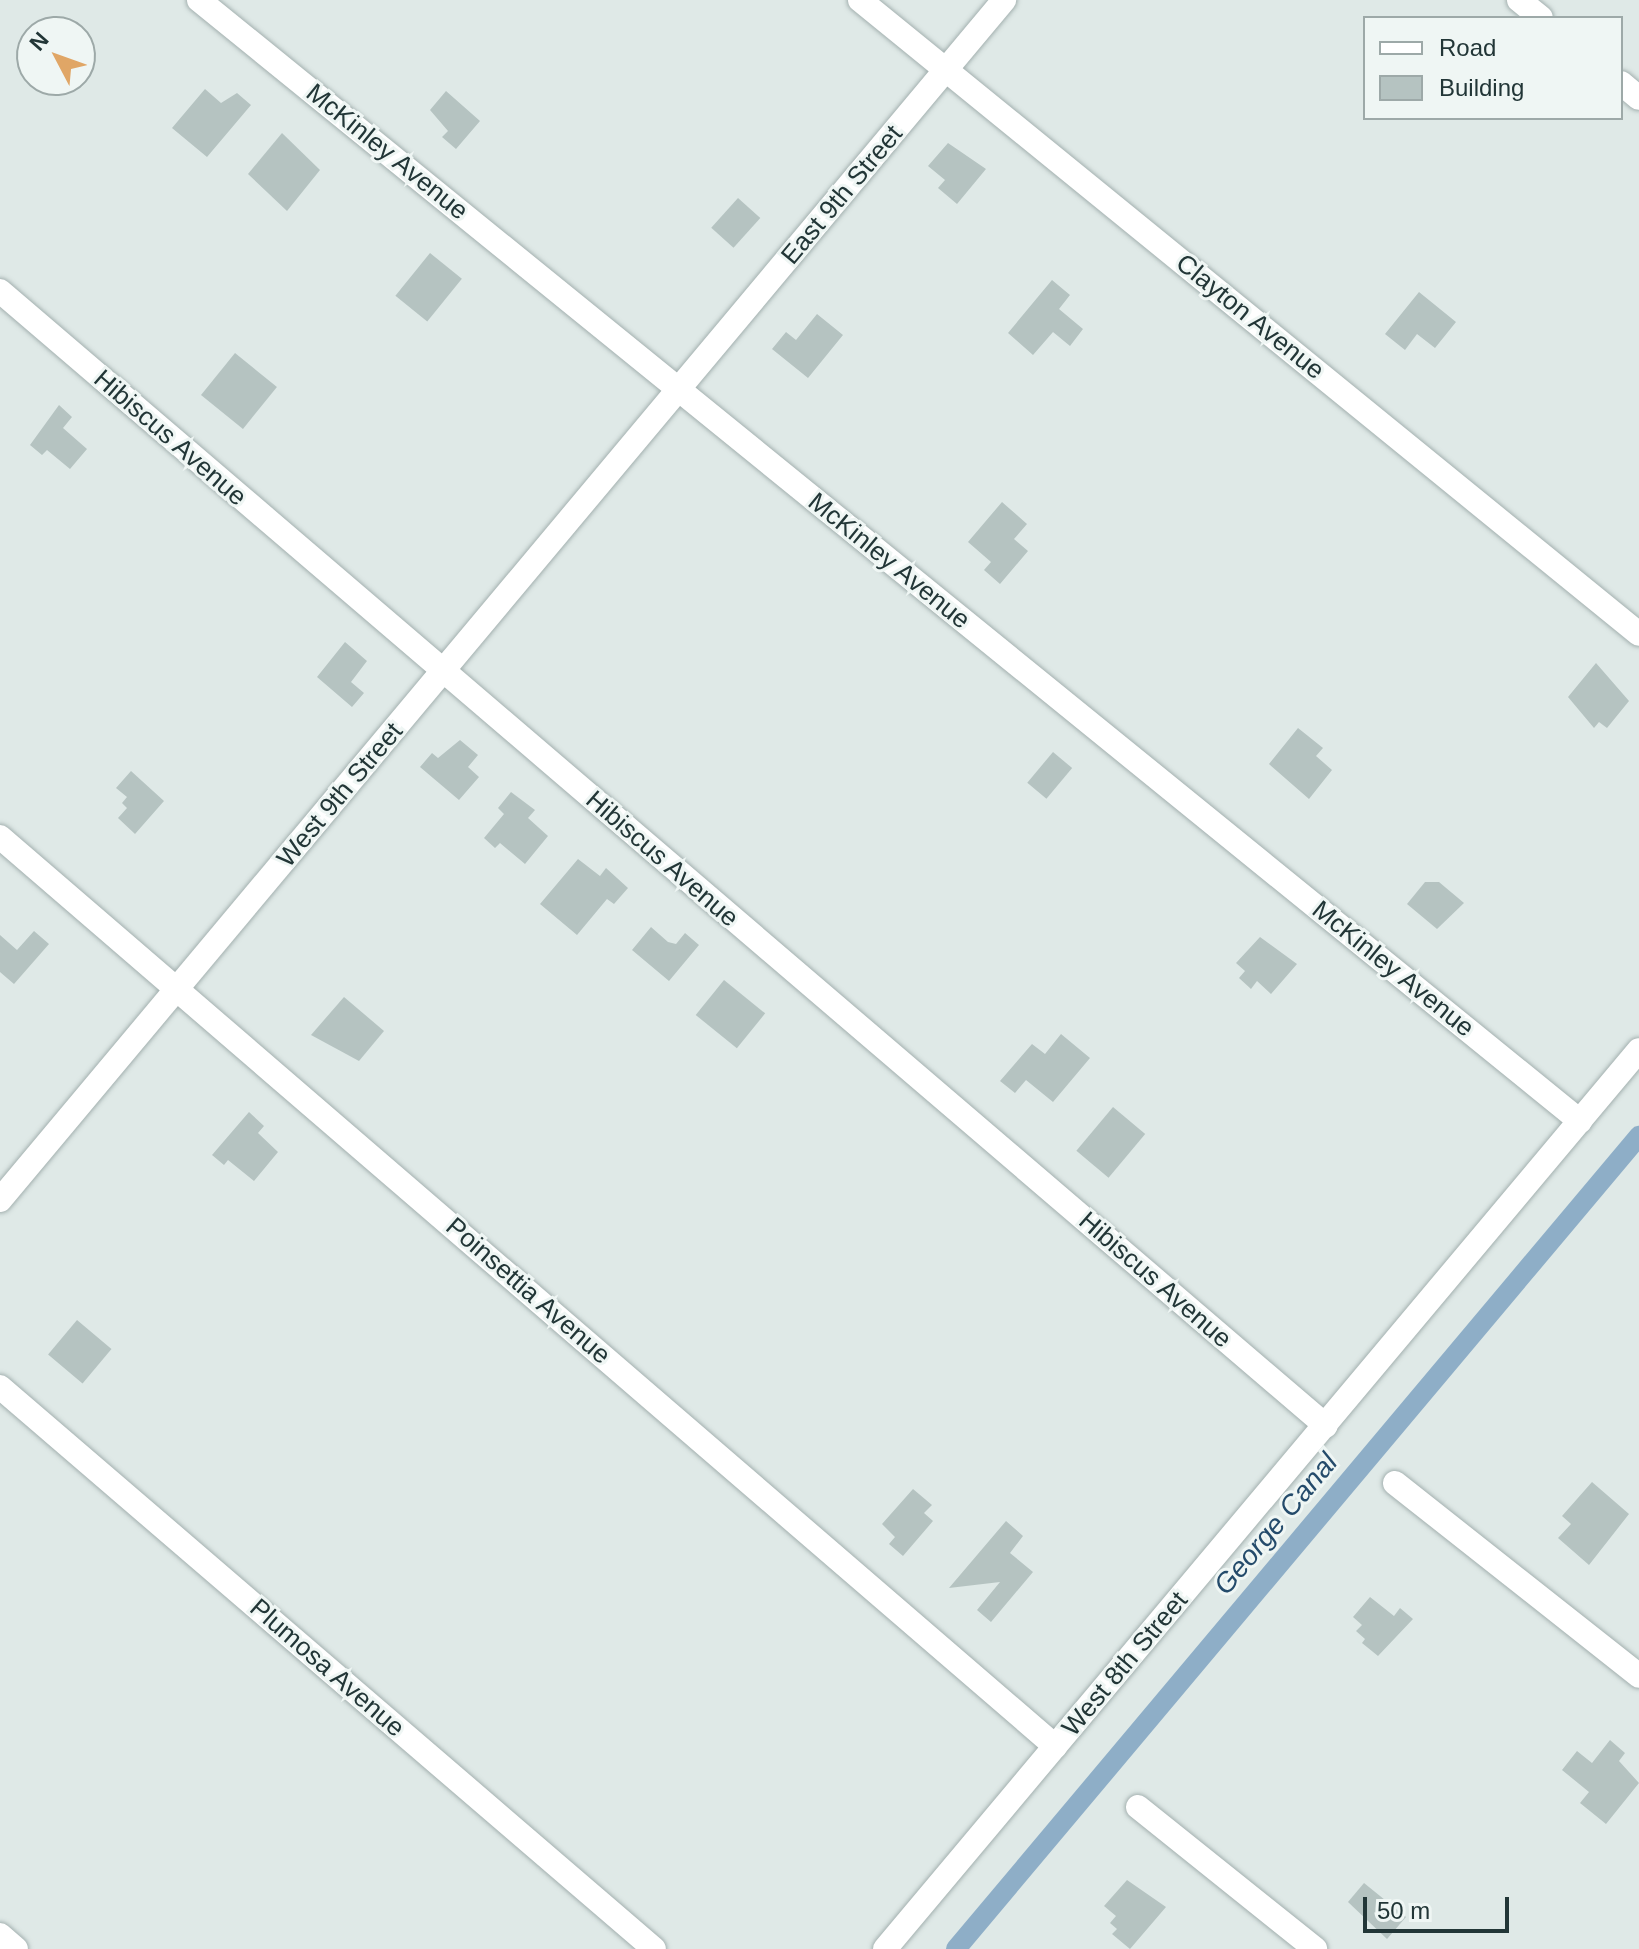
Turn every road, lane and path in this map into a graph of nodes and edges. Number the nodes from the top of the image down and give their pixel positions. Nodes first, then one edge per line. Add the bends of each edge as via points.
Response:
1 (199, 0) edge
2 (860, 0) edge
3 (1004, 0) edge
4 (1519, 0) edge
5 (1539, 16) edge
6 (946, 70) junction
7 (1623, 85) edge
8 (1639, 98) edge
9 (0, 291) edge
10 (680, 391) junction
11 (1639, 634) edge
12 (444, 672) junction
13 (0, 837) edge
14 (177, 989) junction
15 (1639, 1050) edge
16 (1580, 1121) junction
17 (0, 1200) edge
18 (0, 1387) edge
19 (1326, 1426) junction
20 (1395, 1483) dead end
21 (1639, 1676) edge
22 (1055, 1746) junction
23 (1138, 1807) dead end
24 (0, 1935) edge
25 (16, 1949) edge
26 (654, 1949) edge
27 (885, 1949) edge
28 (1315, 1949) edge

1 - 10 street, McKinley Avenue
2 - 6 street, Clayton Avenue
3 - 6 street, East 9th Street
4 - 5 street
6 - 10 street, East 9th Street
6 - 11 street, Clayton Avenue
7 - 8 street
9 - 12 street, Hibiscus Avenue
10 - 12 street, West 9th Street
10 - 16 street, McKinley Avenue
12 - 14 street, West 9th Street
12 - 19 street, Hibiscus Avenue
13 - 14 street, Poinsettia Avenue
14 - 17 street, West 9th Street
14 - 22 street, Poinsettia Avenue
15 - 16 street, West 8th Street
16 - 19 street, West 8th Street
18 - 26 street, Plumosa Avenue
19 - 22 street, West 8th Street
20 - 21 street
22 - 27 street, West 8th Street
23 - 28 street
24 - 25 street

